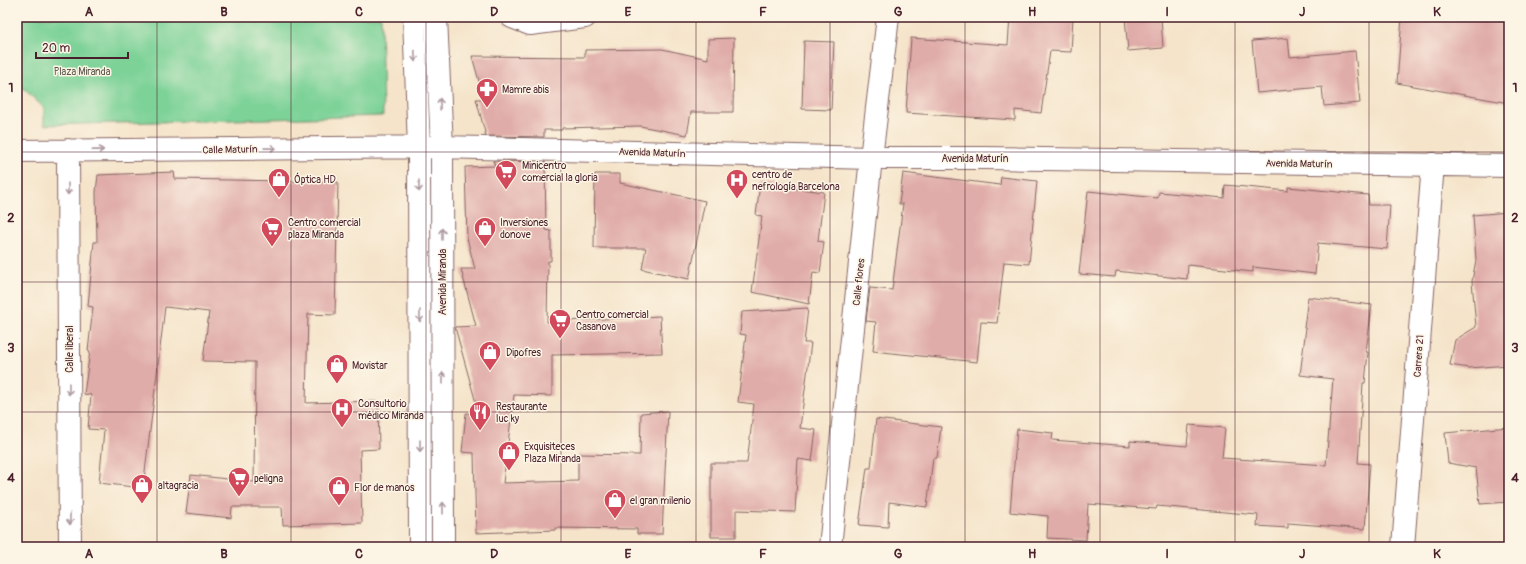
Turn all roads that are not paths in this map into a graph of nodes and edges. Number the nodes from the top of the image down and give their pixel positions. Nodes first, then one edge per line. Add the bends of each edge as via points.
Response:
1 (414, 17) edge
2 (436, 17) edge
3 (512, 17) edge
4 (585, 17) edge
5 (888, 17) edge
6 (419, 147) junction
7 (442, 147) junction
8 (68, 150) junction
9 (17, 151) edge
10 (871, 158) junction
11 (1433, 164) junction
12 (1509, 166) edge
13 (70, 547) edge
14 (420, 547) edge
15 (443, 547) edge
16 (830, 547) edge
17 (1403, 547) edge

1 -> 6 street
7 -> 2 street, Avenida Miranda
3 - 4 street via 530,24
5 - 10 street, Calle flores
6 - 7 street, Calle Maturín
8 -> 6 street, Calle Maturín
6 -> 14 street
7 - 10 street, Avenida Maturín
15 -> 7 street, Avenida Miranda
8 - 9 street, Calle Maturín
8 -> 13 street, Calle liberal
10 - 11 street, Avenida Maturín
10 - 16 street, Calle flores
11 - 12 street, Avenida Maturín
11 - 17 street, Carrera 21

